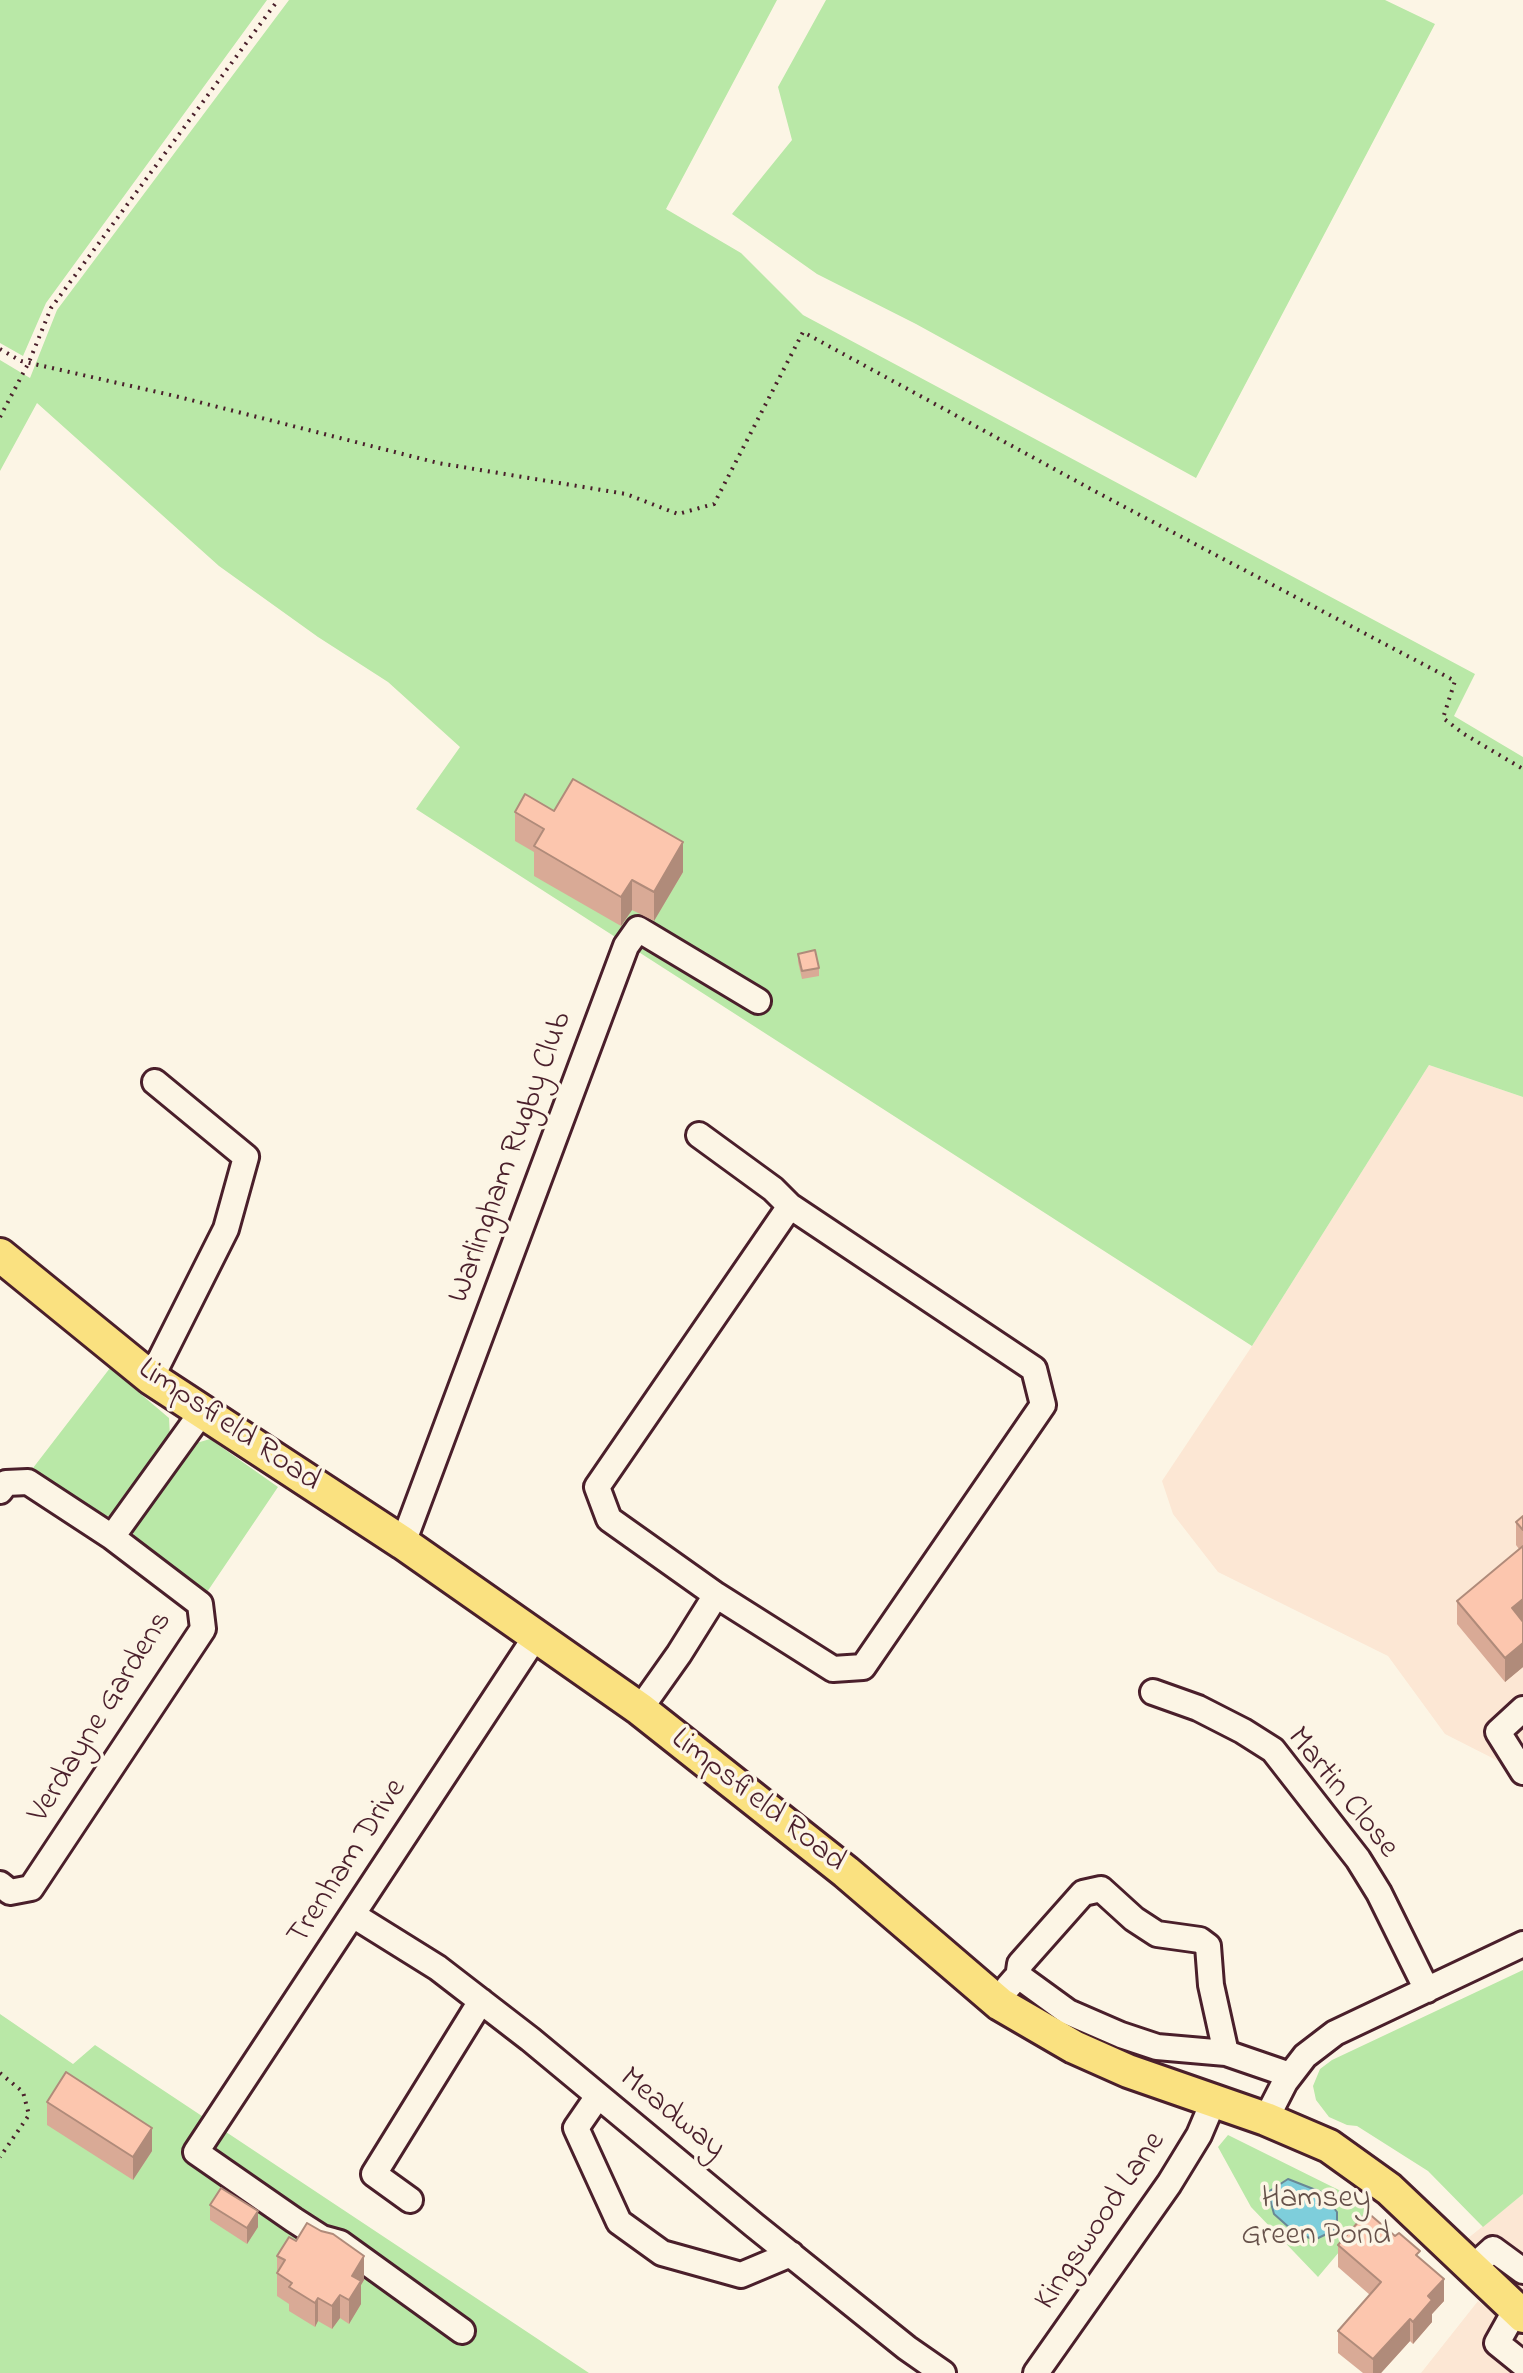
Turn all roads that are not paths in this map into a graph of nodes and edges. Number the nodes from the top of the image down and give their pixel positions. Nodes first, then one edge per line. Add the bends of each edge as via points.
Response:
1 (758, 1001) dead end
2 (155, 1082) dead end
3 (699, 1135) dead end
4 (790, 1206) junction
5 (0, 1255) edge
6 (151, 1378) junction
7 (202, 1412) junction
8 (0, 1491) edge
9 (112, 1537) junction
10 (403, 1543) junction
11 (716, 1595) junction
12 (536, 1636) junction
13 (1153, 1692) dead end
14 (640, 1709) junction
15 (1523, 1709) edge
16 (1523, 1772) edge
17 (0, 1884) edge
18 (353, 1915) junction
19 (1523, 1944) edge
20 (1008, 1990) junction
21 (1427, 1990) junction
22 (481, 2001) junction
23 (1226, 2053) junction
24 (1290, 2075) junction
25 (598, 2096) junction
26 (1213, 2102) junction
27 (1266, 2119) junction
28 (410, 2200) dead end
29 (791, 2254) junction
30 (1471, 2269) junction
31 (1523, 2271) edge
32 (1519, 2313) edge
33 (462, 2331) dead end
34 (1523, 2364) edge
35 (943, 2373) edge
36 (1036, 2373) edge

1 - 10 street, Warlingham Rugby Club via 638,929 626,946
2 - 6 street via 246,1157 226,1229
3 - 4 street
4 - 11 street via 597,1487 609,1519
4 - 11 street via 1034,1369 1043,1405 863,1667 833,1669
5 - 6 main road, Limpsfield Road
6 - 7 main road, Limpsfield Road
7 - 9 street
7 - 10 main road, Limpsfield Road
8 - 9 street, Verdayne Gardens via 6,1483 28,1482
9 - 17 street, Verdayne Gardens via 200,1604 203,1629 31,1888 10,1892
10 - 12 main road, Limpsfield Road
11 - 14 street
12 - 14 main road, Limpsfield Road
12 - 18 street, Trenham Drive
13 - 21 street, Martin Close via 1198,1708 1273,1750 1358,1859
14 - 20 main road, Limpsfield Road via 846,1872
15 - 16 street via 1498,1732
18 - 22 street, Meadway
18 - 33 street, Trenham Drive via 196,2152 322,2238 340,2243
19 - 21 street
20 - 23 street via 1024,1980 1068,2012 1121,2035 1157,2047
20 - 23 street via 1020,1964 1083,1893 1101,1889 1157,1934 1200,1940 1208,1946
20 - 26 main road, Limpsfield Road via 1074,2047
21 - 24 street via 1335,2033
22 - 25 street, Meadway
22 - 28 street via 374,2174
23 - 24 street
24 - 27 street
25 - 29 street, Meadway
25 - 29 street via 576,2128 619,2222 662,2253 741,2275
26 - 27 main road, Limpsfield Road
26 - 36 street, Kingswood Lane via 1169,2184
27 - 30 main road, Limpsfield Road via 1329,2146 1389,2189
29 - 35 street, Meadway
30 - 31 street via 1493,2249
30 - 32 main road, Limpsfield Road
32 - 34 street via 1497,2343

